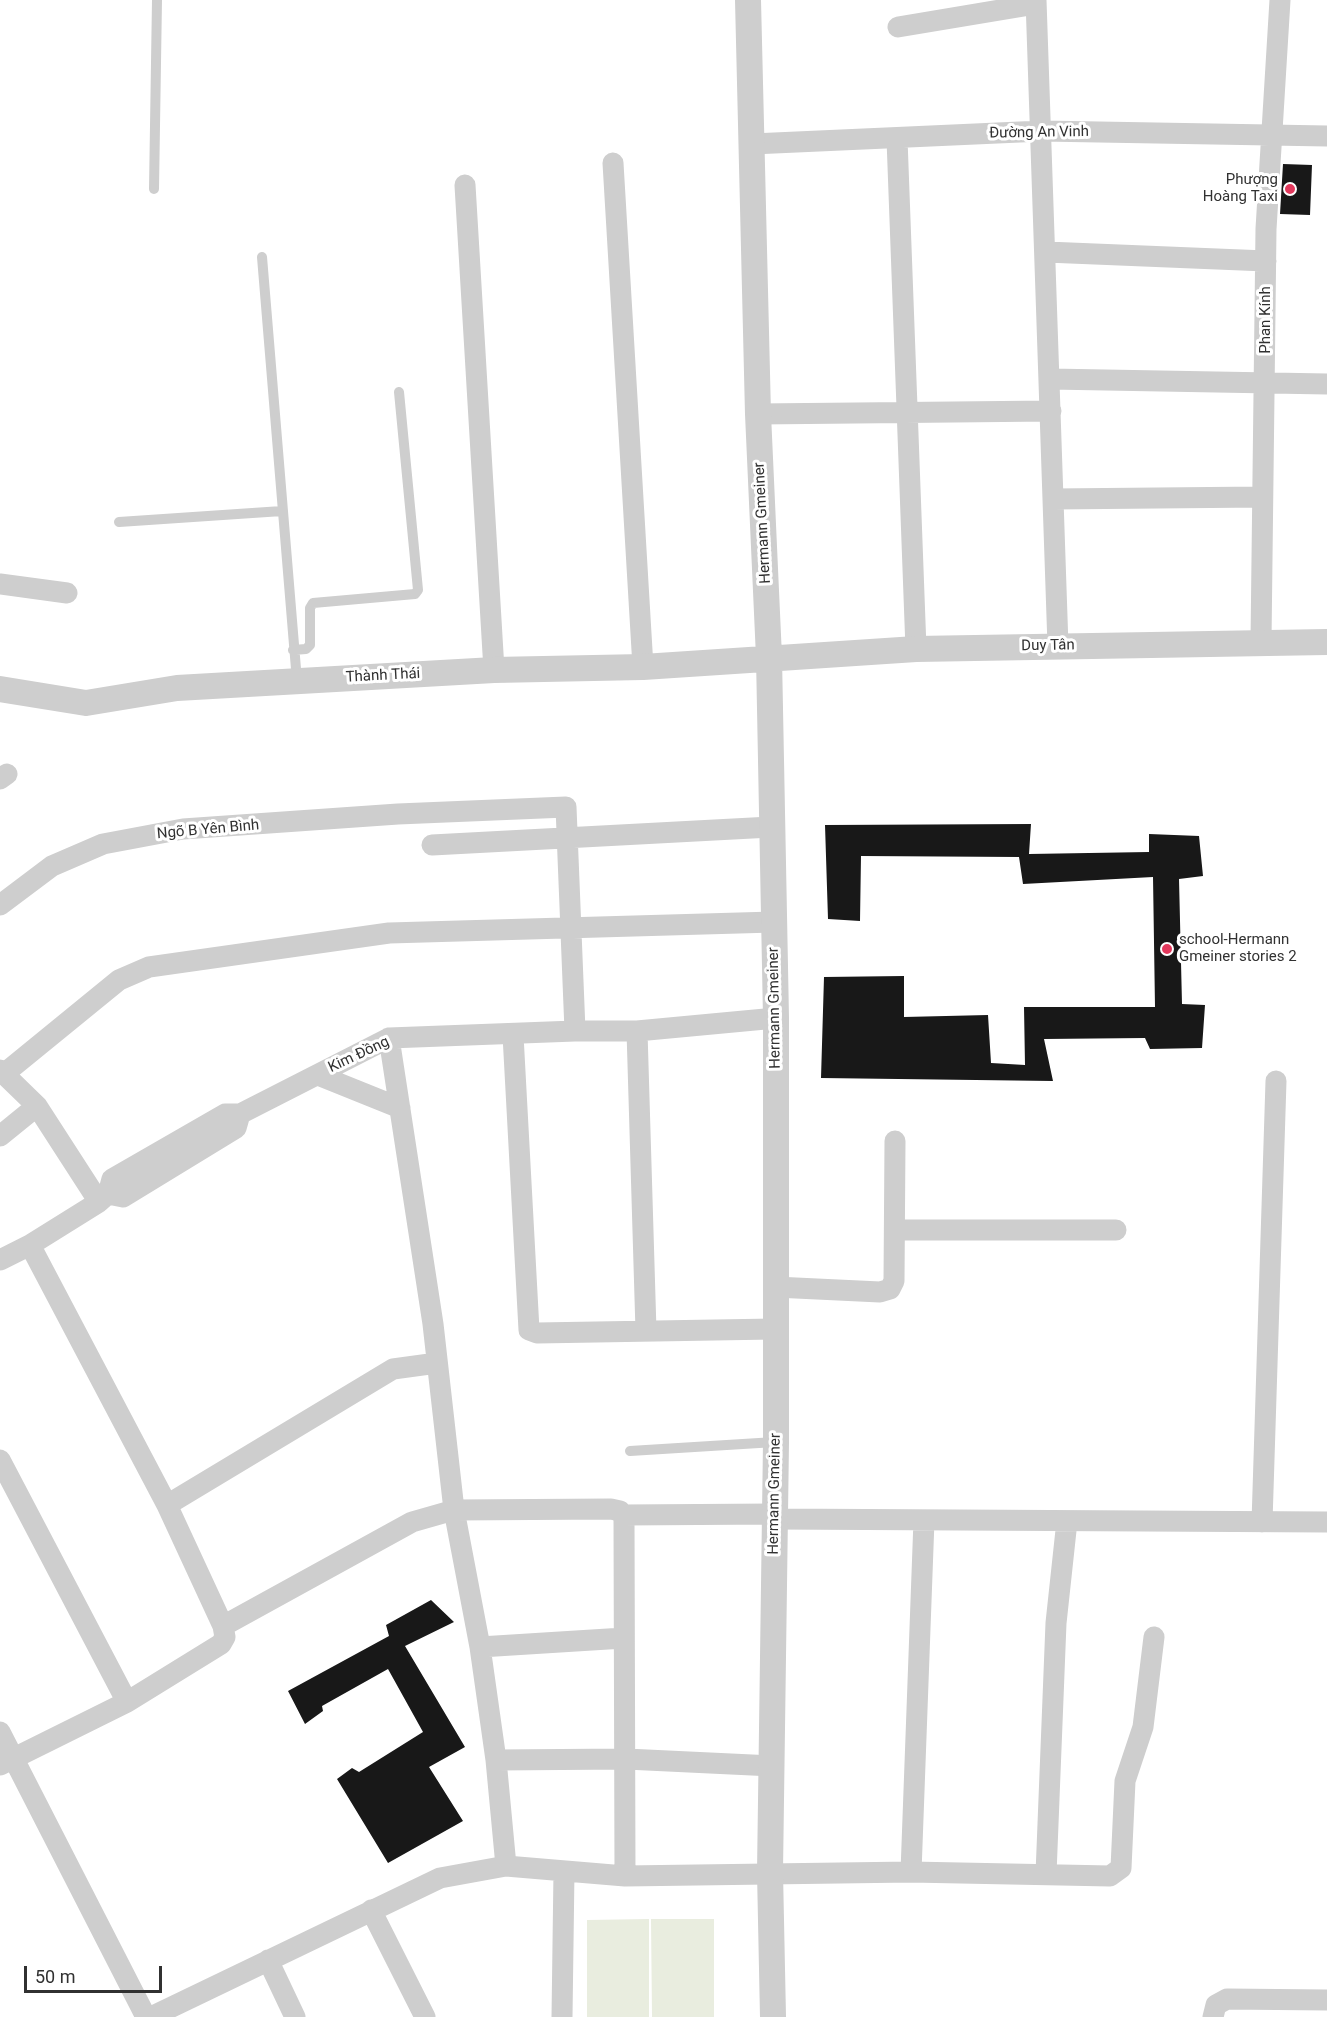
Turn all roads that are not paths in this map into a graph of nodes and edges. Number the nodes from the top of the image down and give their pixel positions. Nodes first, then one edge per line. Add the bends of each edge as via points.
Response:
1 (157, 0) edge
2 (748, 0) edge
3 (1281, 0) edge
4 (1036, 2) edge
5 (898, 27) dead end
6 (1042, 131) junction
7 (1271, 134) junction
8 (1327, 136) edge
9 (897, 139) junction
10 (752, 144) junction
11 (613, 163) dead end
12 (465, 185) dead end
13 (154, 189) dead end
14 (1046, 252) junction
15 (262, 257) dead end
16 (1266, 261) junction
17 (1050, 379) junction
18 (1265, 383) junction
19 (1327, 384) edge
20 (399, 392) dead end
21 (1051, 411) junction
22 (909, 413) junction
23 (758, 414) junction
24 (1262, 497) junction
25 (1053, 499) junction
26 (282, 512) junction
27 (119, 522) dead end
28 (0, 584) edge
29 (67, 593) dead end
30 (1261, 641) junction
31 (1327, 642) edge
32 (1058, 646) junction
33 (916, 649) junction
34 (293, 650) junction
35 (769, 657) junction
36 (643, 667) junction
37 (494, 670) junction
38 (297, 681) junction
39 (0, 690) edge
40 (771, 827) junction
41 (568, 836) junction
42 (432, 845) dead end
43 (0, 905) edge
44 (774, 922) junction
45 (571, 928) junction
46 (776, 1018) junction
47 (576, 1030) junction
48 (638, 1031) junction
49 (513, 1035) junction
50 (389, 1038) junction
51 (2, 1071) edge
52 (318, 1075) junction
53 (1276, 1081) dead end
54 (38, 1106) junction
55 (400, 1108) junction
56 (0, 1136) edge
57 (895, 1141) dead end
58 (104, 1198) junction
59 (895, 1230) junction
60 (1116, 1230) dead end
61 (30, 1245) junction
62 (0, 1260) edge
63 (775, 1287) junction
64 (774, 1329) junction
65 (646, 1331) junction
66 (437, 1363) junction
67 (776, 1442) junction
68 (630, 1451) dead end
69 (1, 1464) edge
70 (166, 1505) junction
71 (454, 1510) junction
72 (623, 1515) junction
73 (774, 1516) junction
74 (924, 1520) junction
75 (1067, 1521) junction
76 (1262, 1522) junction
77 (1327, 1522) edge
78 (223, 1626) junction
79 (1154, 1637) dead end
80 (624, 1638) junction
81 (480, 1647) junction
82 (127, 1702) junction
83 (0, 1732) edge
84 (626, 1759) junction
85 (496, 1760) junction
86 (6, 1762) edge
87 (773, 1766) junction
88 (506, 1866) junction
89 (564, 1871) junction
90 (770, 1872) junction
91 (911, 1872) junction
92 (1046, 1874) junction
93 (625, 1876) junction
94 (371, 1910) junction
95 (268, 1960) junction
96 (1327, 2000) edge
97 (153, 2016) edge
98 (295, 2017) edge
99 (425, 2017) edge
100 (562, 2017) edge
101 (773, 2017) edge
102 (1213, 2017) edge

1 - 13 lane
2 - 10 street, Hermann Gmeiner
3 - 7 street, Phan Kính
4 - 5 street
4 - 6 street
6 - 7 street, Đường An Vinh
6 - 9 street, Đường An Vinh
6 - 14 street
7 - 8 street, Đường An Vinh
7 - 16 street, Phan Kính
9 - 10 street, Đường An Vinh
9 - 22 street
10 - 23 street, Hermann Gmeiner
11 - 36 street
12 - 37 street
14 - 16 street
14 - 17 street
15 - 26 lane
16 - 18 street, Phan Kính
17 - 18 street
17 - 21 street
18 - 19 street
18 - 24 street, Phan Kính
20 - 34 lane via 418,591 313,603 310,645
21 - 22 street
21 - 25 street
22 - 23 street
22 - 33 street
23 - 35 street, Hermann Gmeiner
24 - 25 street
24 - 30 street, Phan Kính
25 - 32 street
26 - 27 lane
26 - 34 lane
28 - 29 street
30 - 31 street, Duy Tân
30 - 32 street, Duy Tân
32 - 33 street, Duy Tân
33 - 35 street, Duy Tân
34 - 38 lane
35 - 36 street, Thành Thái
35 - 40 street, Hermann Gmeiner
36 - 37 street, Thành Thái
37 - 38 street, Thành Thái
38 - 39 street, Thành Thái via 177,688 86,703
40 - 41 street
40 - 44 street, Hermann Gmeiner
41 - 42 street
41 - 43 street, Ngõ B Yên Bình via 566,807 183,829 103,844 52,866
41 - 45 street
44 - 45 street
44 - 46 street, Hermann Gmeiner
45 - 47 street
45 - 51 street via 389,933 148,967 119,980
46 - 48 street, Kim Đồng
46 - 63 street, Hermann Gmeiner
47 - 48 street, Kim Đồng
47 - 49 street, Kim Đồng
48 - 65 street
49 - 50 street, Kim Đồng
49 - 65 street via 529,1330
50 - 52 street, Kim Đồng
50 - 55 street
51 - 54 street
52 - 55 street
52 - 58 street, Kim Đồng via 240,1114 225,1114 162,1162 112,1179
53 - 76 street
54 - 56 street
54 - 58 street
55 - 66 street
57 - 59 street
58 - 61 street
59 - 60 street
59 - 63 street via 894,1281 886,1291
61 - 62 street
61 - 70 street
63 - 64 street, Hermann Gmeiner
64 - 65 street
64 - 67 street, Hermann Gmeiner
66 - 70 street via 393,1369
66 - 71 street
67 - 68 lane
67 - 73 street, Hermann Gmeiner
69 - 82 street
70 - 78 street
71 - 72 street via 611,1509
71 - 78 street via 412,1522
71 - 81 street
72 - 73 street
72 - 80 street
73 - 74 street
73 - 87 street, Hermann Gmeiner
74 - 75 street
74 - 91 street
75 - 76 street
75 - 92 street via 1056,1623
76 - 77 street
78 - 82 street via 225,1637 221,1644
79 - 92 street via 1143,1727 1125,1781 1120,1868 1110,1876
80 - 81 street
80 - 84 street
81 - 85 street
82 - 86 street
83 - 86 street
84 - 85 street
84 - 87 street
84 - 93 street
85 - 88 street
86 - 97 street
87 - 90 street, Hermann Gmeiner
88 - 89 street
88 - 94 street via 440,1878
89 - 93 street
89 - 100 street
90 - 91 street
90 - 93 street
90 - 101 street, Hermann Gmeiner
91 - 92 street
94 - 95 street
94 - 99 street
95 - 97 street
95 - 98 street
96 - 102 street via 1227,2000 1216,2005

